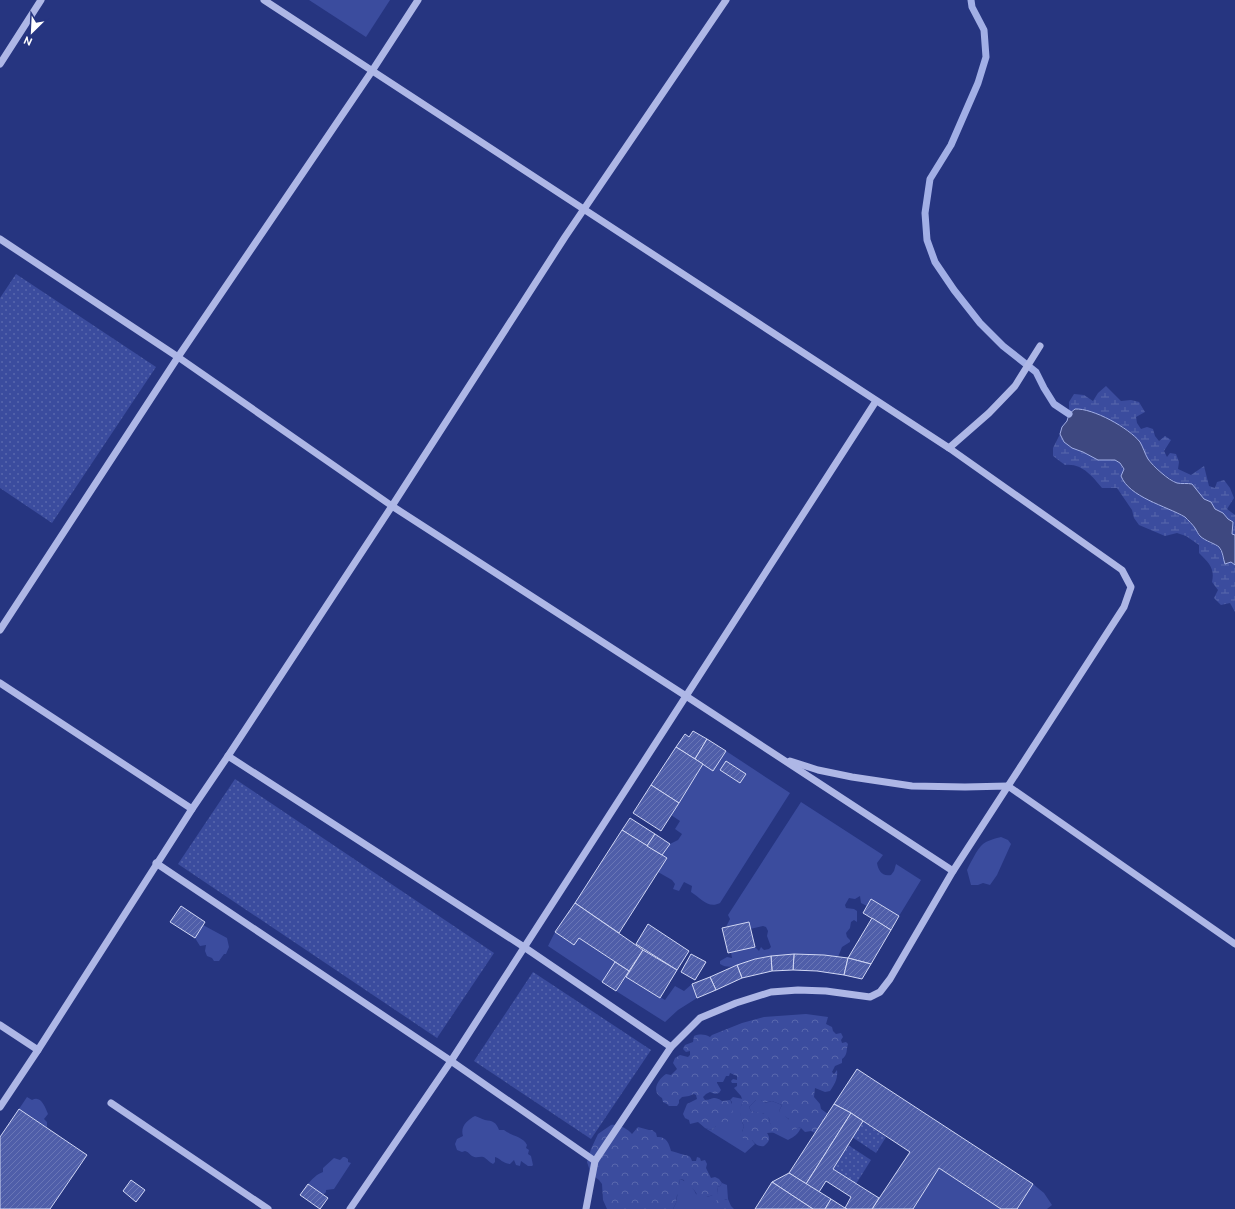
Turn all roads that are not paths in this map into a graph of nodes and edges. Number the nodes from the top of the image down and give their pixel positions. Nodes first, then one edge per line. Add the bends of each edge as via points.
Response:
1 (41, 0) edge
2 (264, 0) edge
3 (418, 0) edge
4 (726, 0) edge
5 (0, 64) edge
6 (372, 71) junction
7 (584, 209) junction
8 (1, 241) edge
9 (1040, 346) dead end
10 (178, 357) junction
11 (876, 401) junction
12 (950, 448) junction
13 (392, 506) junction
14 (0, 630) edge
15 (0, 683) edge
16 (686, 696) junction
17 (228, 756) junction
18 (780, 758) junction
19 (1008, 786) junction
20 (192, 809) junction
21 (156, 863) junction
22 (953, 871) junction
23 (1235, 944) edge
24 (524, 947) junction
25 (0, 1025) edge
26 (671, 1047) junction
27 (38, 1050) junction
28 (451, 1061) junction
29 (111, 1103) dead end
30 (0, 1107) edge
31 (596, 1161) junction
32 (268, 1209) edge
33 (350, 1209) edge
34 (586, 1209) edge

1 - 5 street
2 - 6 street
3 - 6 street
4 - 7 street
6 - 7 street
6 - 10 street
7 - 11 street
7 - 13 street
8 - 10 street
9 - 12 street via 1015,386
10 - 13 street
10 - 14 street
11 - 12 street
11 - 16 street
12 - 19 street via 1122,570 1131,587 1124,607
13 - 16 street
13 - 17 street
15 - 20 street
16 - 18 street
16 - 24 street
17 - 20 street
17 - 24 street
18 - 19 street via 818,770 912,786
18 - 22 street
19 - 22 street
19 - 23 street
20 - 21 street
21 - 27 street
21 - 28 street
22 - 26 street via 880,992 870,997 826,991 771,992 700,1018
24 - 26 street
24 - 28 street
25 - 27 street
26 - 31 street
27 - 30 street
28 - 31 street
28 - 33 street
29 - 32 street
31 - 34 street

